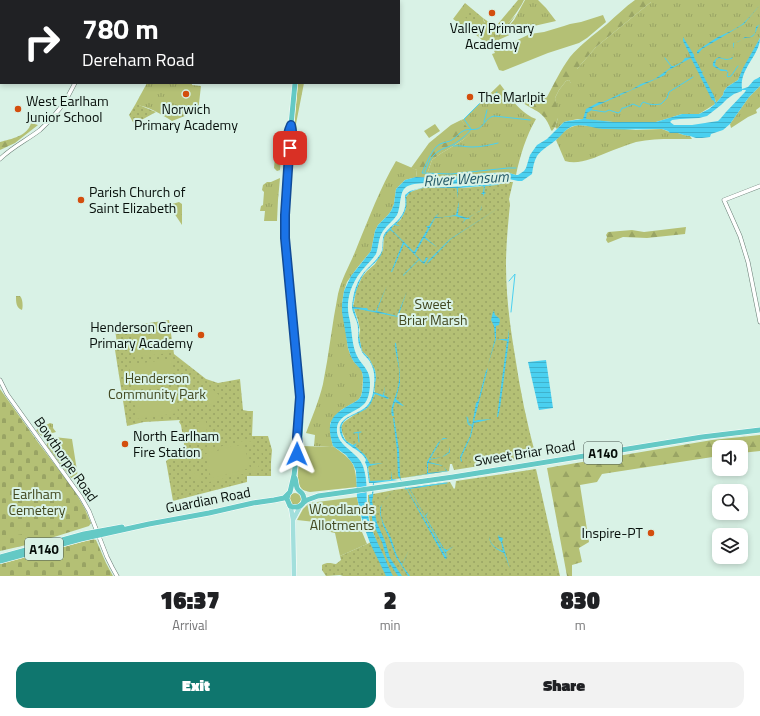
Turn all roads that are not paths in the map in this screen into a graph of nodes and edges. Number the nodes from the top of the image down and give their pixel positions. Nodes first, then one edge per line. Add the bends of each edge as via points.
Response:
1 (74, 84) edge
2 (295, 84) edge
3 (0, 159) edge
4 (760, 186) edge
5 (760, 322) edge
6 (0, 380) edge
7 (760, 430) edge
8 (294, 474) junction
9 (289, 493) junction
10 (301, 493) junction
11 (318, 496) junction
12 (274, 500) junction
13 (302, 504) junction
14 (289, 505) junction
15 (293, 520) junction
16 (97, 533) junction
17 (0, 557) edge
18 (0, 561) edge
19 (117, 576) edge
20 (294, 576) edge

1 - 3 street via 62,107 53,117
2 - 8 highway via 287,146 289,154 285,215 300,401
4 - 5 street via 724,200 748,262
6 - 16 street, Bowthorpe Road via 7,394 81,497
7 - 11 highway, Sweet Briar Road / A140
8 - 9 highway
8 - 10 highway via 296,486
9 - 10 highway, A140
9 - 12 highway, Guardian Road / A140 via 284,498
9 - 14 highway
10 - 11 highway, Sweet Briar Road / A140
10 - 13 highway via 304,499
11 - 13 highway, Sweet Briar Road / A140
12 - 14 highway, Guardian Road / A140
12 - 16 highway, Guardian Road / A140
13 - 14 highway, A140 via 297,508
13 - 15 main road
14 - 15 main road
15 - 20 main road
16 - 17 highway, A140
16 - 18 highway, A140
16 - 19 street, Bowthorpe Road

